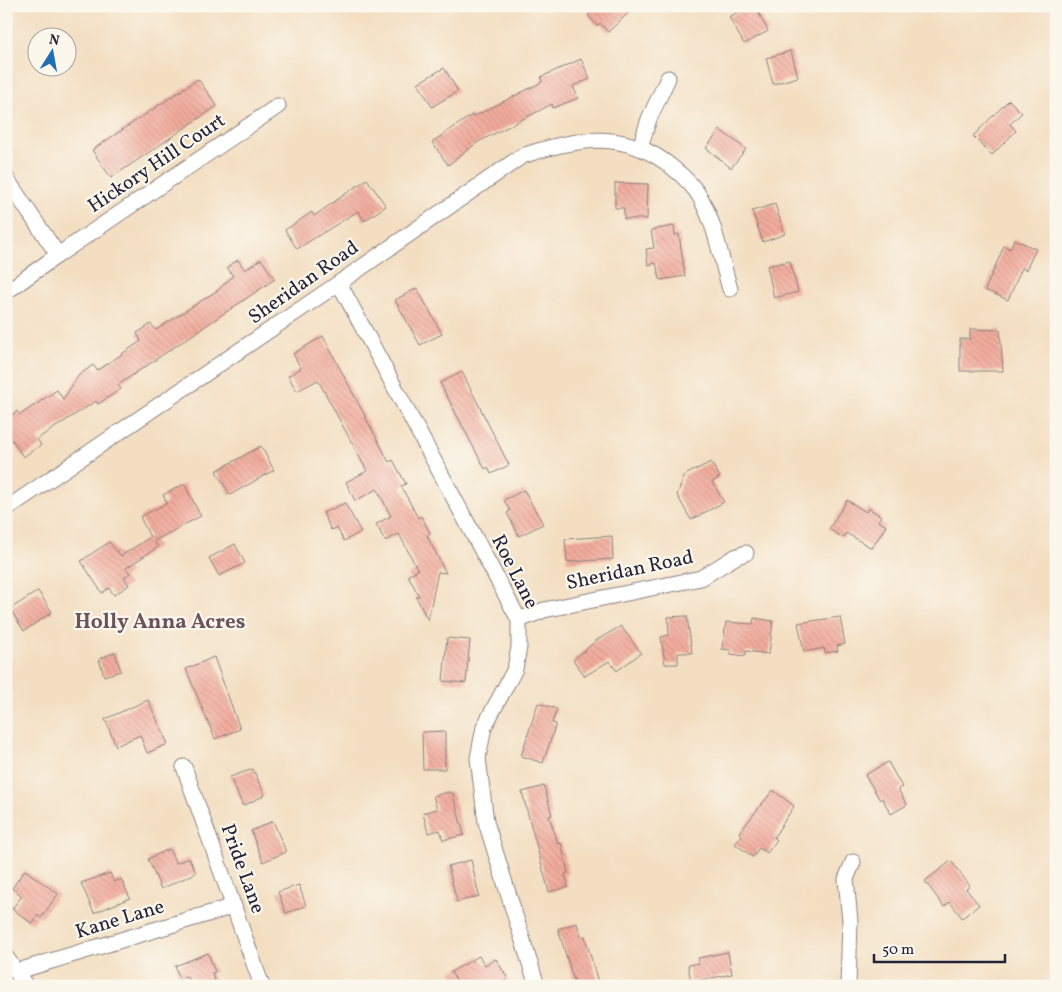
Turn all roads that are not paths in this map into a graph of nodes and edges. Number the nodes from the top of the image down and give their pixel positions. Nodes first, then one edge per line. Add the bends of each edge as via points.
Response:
1 (668, 78) dead end
2 (278, 106) dead end
3 (640, 148) junction
4 (6, 178) edge
5 (58, 256) junction
6 (339, 283) junction
7 (730, 290) dead end
8 (6, 292) edge
9 (6, 509) edge
10 (746, 553) dead end
11 (519, 620) junction
12 (184, 767) dead end
13 (853, 862) dead end
14 (234, 906) junction
15 (6, 957) edge
16 (18, 971) junction
17 (26, 986) edge
18 (262, 986) edge
19 (537, 986) edge
20 (848, 986) edge

1 - 3 street
2 - 5 street, Hickory Hill Court
3 - 6 street, Sheridan Road via 610,140 580,140 522,156
3 - 7 street, Sheridan Road via 660,157 680,173 700,197 709,216
4 - 5 street
5 - 8 street, Hickory Hill Court
6 - 9 street, Sheridan Road
6 - 11 street, Roe Lane
10 - 11 street, Sheridan Road via 701,578 544,610
11 - 19 street, Roe Lane via 515,669 484,728 478,758 486,822
12 - 14 street, Pride Lane
13 - 20 street via 846,879 850,920
14 - 16 street, Kane Lane
14 - 18 street, Pride Lane
15 - 16 street
16 - 17 street

